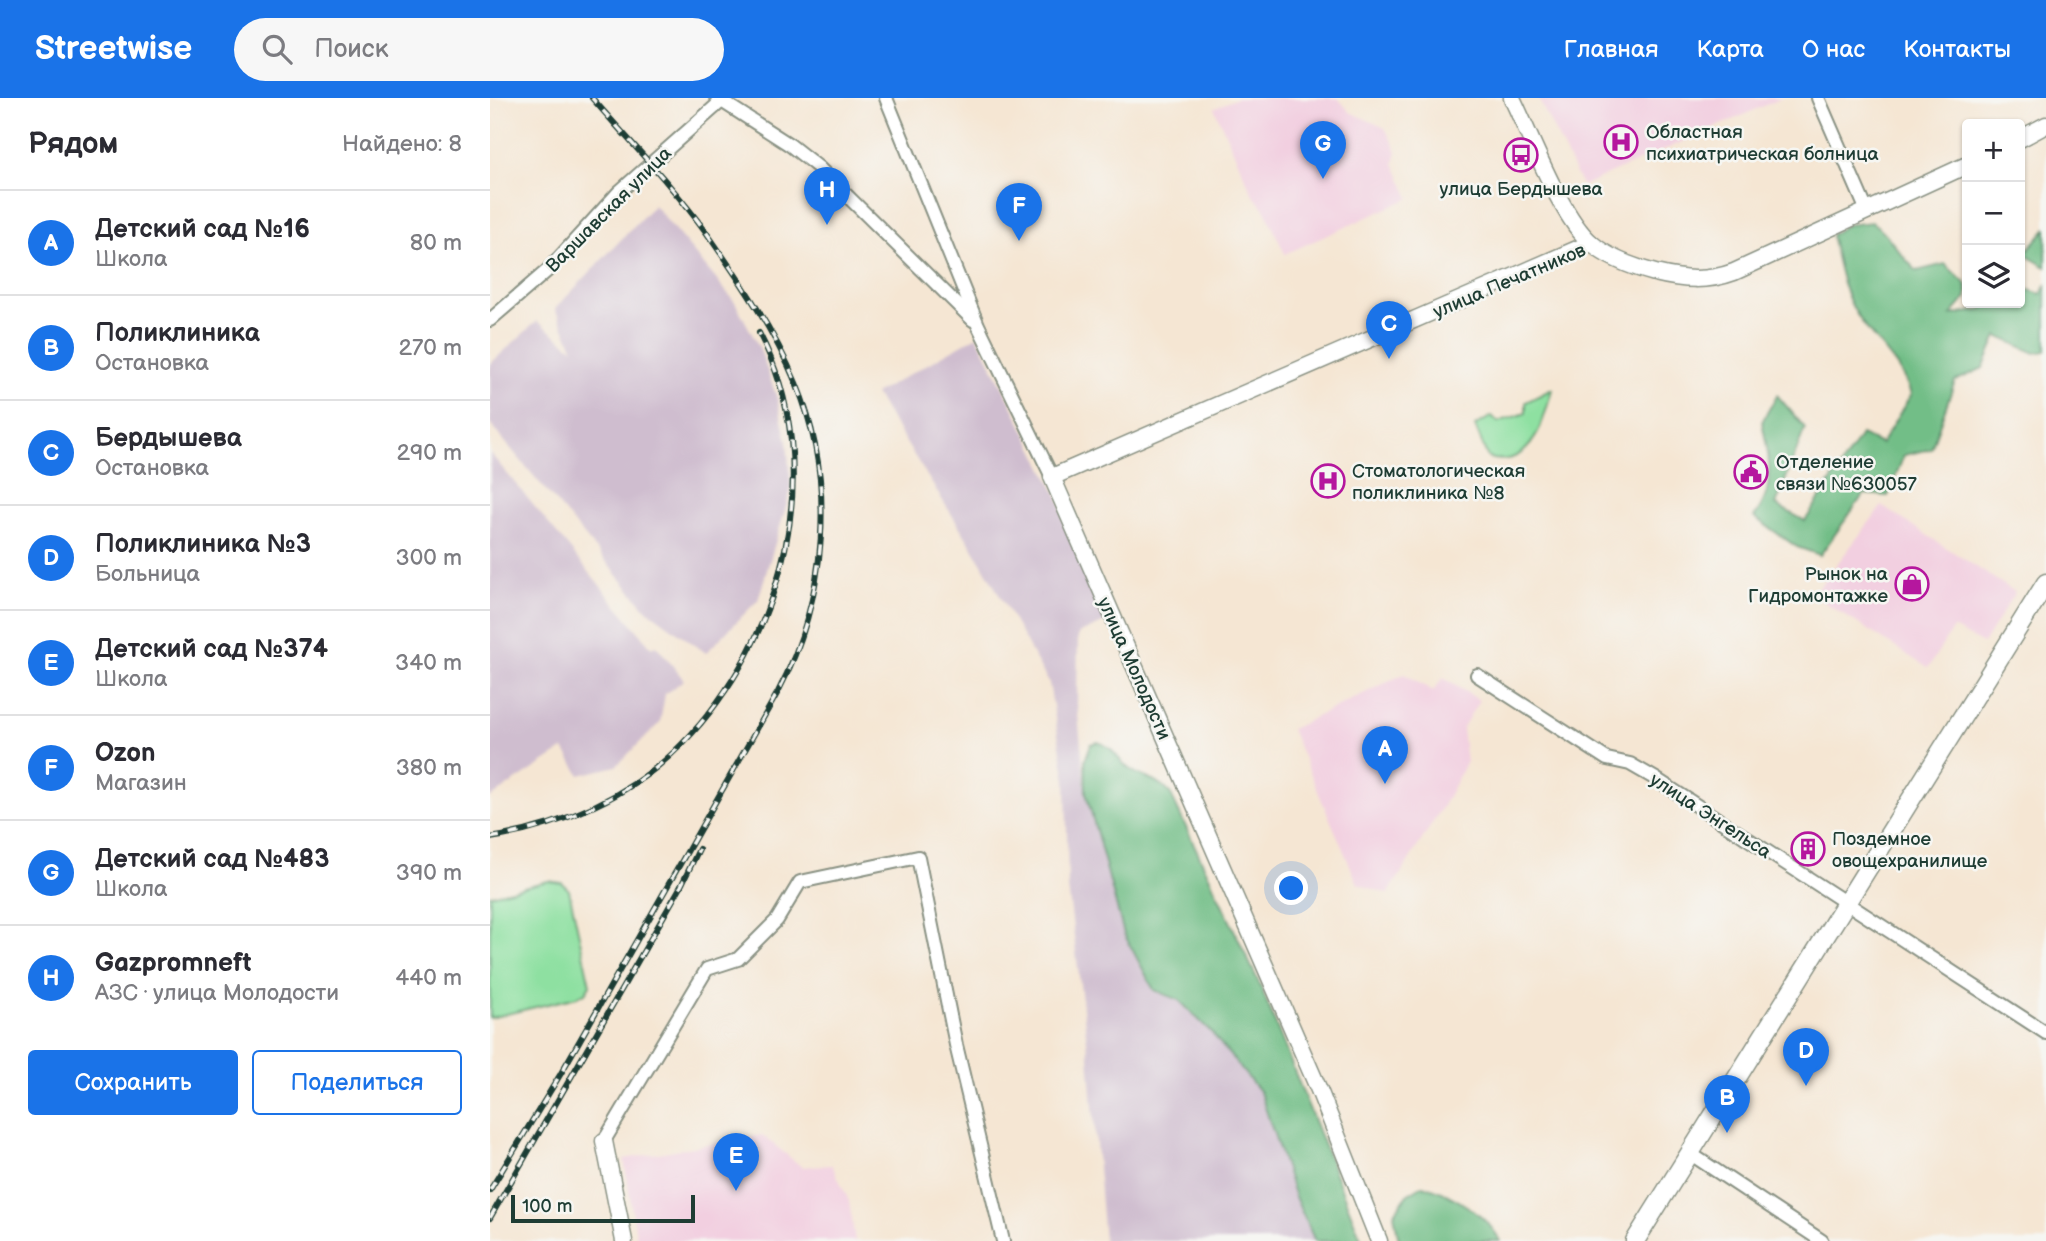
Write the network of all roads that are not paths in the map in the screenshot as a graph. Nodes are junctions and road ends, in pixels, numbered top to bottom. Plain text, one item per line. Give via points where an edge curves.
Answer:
1 (886, 98) edge
2 (1512, 98) edge
3 (1818, 98) edge
4 (721, 99) edge
5 (2046, 125) edge
6 (2025, 136) edge
7 (1962, 167) edge
8 (1867, 211) junction
9 (1591, 243) junction
10 (490, 320) edge
11 (978, 325) junction
12 (1052, 477) junction
13 (2045, 588) edge
14 (1477, 675) dead end
15 (1845, 902) junction
16 (2046, 1033) edge
17 (604, 1141) joint
18 (1691, 1154) junction
19 (624, 1241) edge
20 (1003, 1241) edge
21 (1379, 1241) edge
22 (1635, 1241) edge
23 (1822, 1241) edge

1 - 11 street, улица Молодости
2 - 9 street via 1569,216
3 - 8 street
4 - 10 street, Варшавская улица via 619,192 548,270
4 - 11 street via 820,168
5 - 6 street
7 - 8 street, улица Печатников
8 - 9 street, улица Печатников via 1712,280 1677,279 1651,272 1620,261
9 - 12 street, улица Печатников
11 - 12 street, улица Молодости
12 - 21 street, улица Молодости via 1319,1090
13 - 15 main road
14 - 15 street, улица Энгельса via 1607,759 1629,764 1656,779
15 - 16 street, улица Энгельса
15 - 18 main road
17 - 19 street
17 - 20 street via 707,969 738,959 777,920 800,882 918,857 956,1045
18 - 22 main road
18 - 23 street

